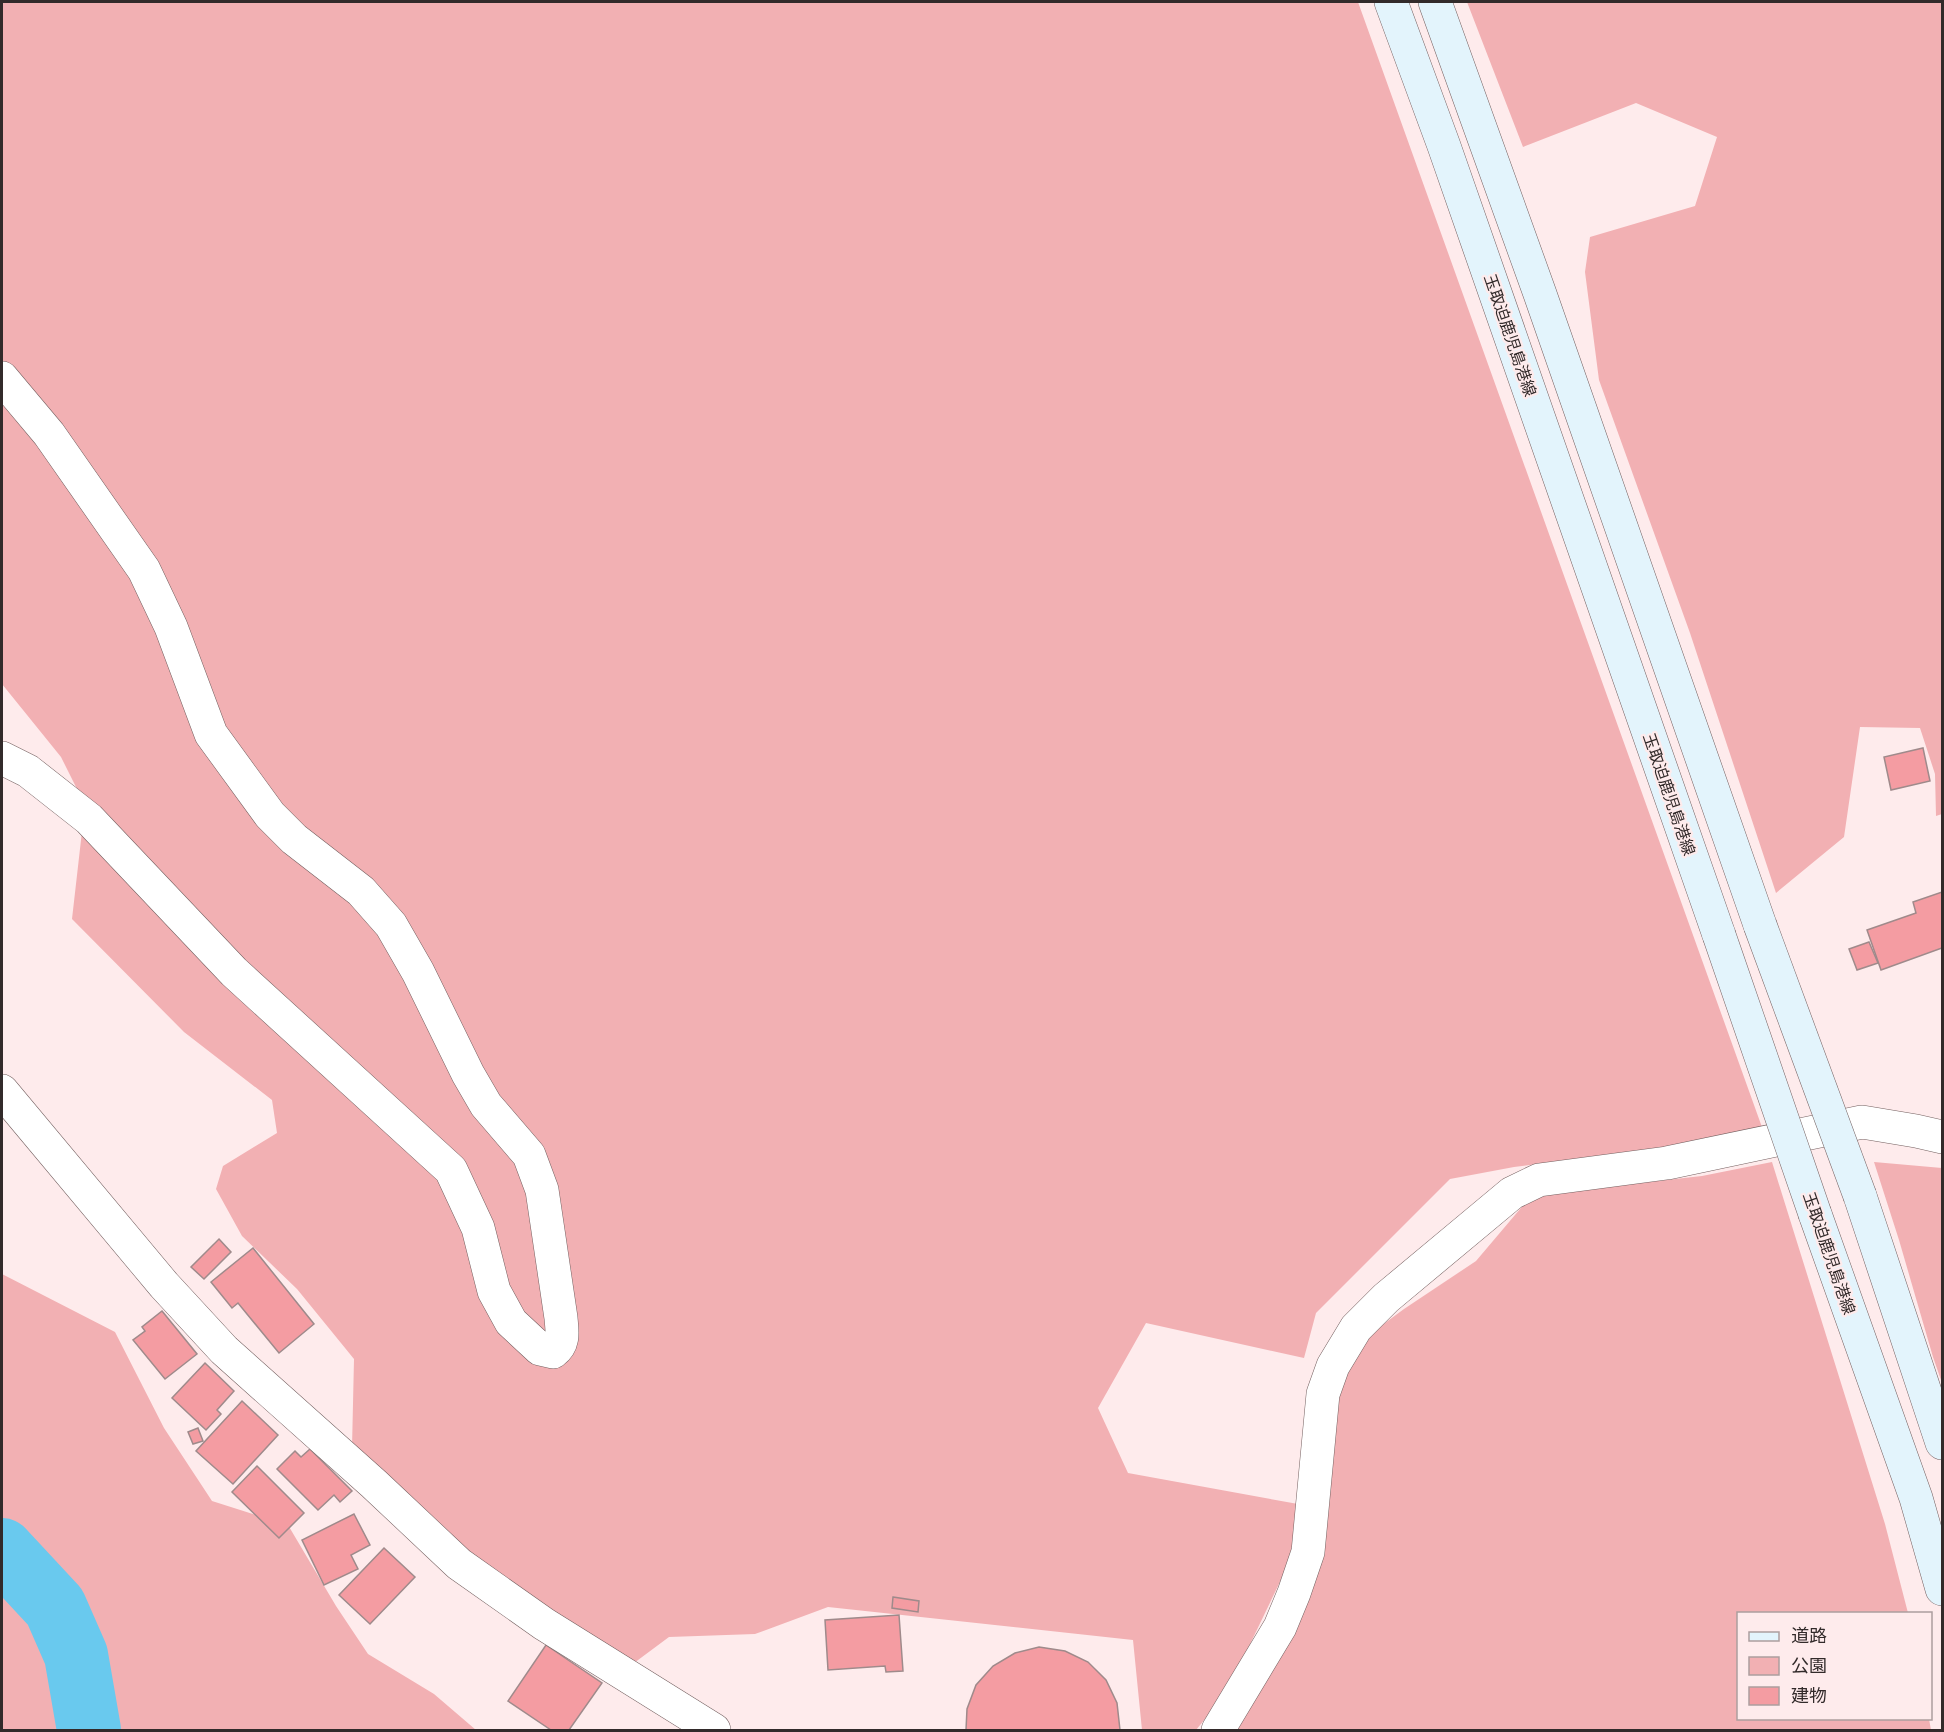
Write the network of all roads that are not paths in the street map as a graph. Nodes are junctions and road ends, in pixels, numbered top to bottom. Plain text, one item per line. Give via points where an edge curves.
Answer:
1 (1391, 2) edge
2 (1435, 2) edge
3 (2, 378) edge
4 (2, 758) edge
5 (2, 1091) edge
6 (1942, 1137) edge
7 (1942, 1443) edge
8 (1942, 1589) edge
9 (714, 1731) edge
10 (1218, 1731) edge

1 - 8 main road, 玉取迫鹿児島港線, bridge via 1916,1498
2 - 7 main road, bridge via 1760,925 1860,1196
3 - 4 street via 49,434 144,570 171,627 211,734 270,815 294,839 361,891 391,926 486,1105 529,1155 542,1190 561,1318 559,1347 553,1352 540,1349 512,1322 494,1291 478,1228 451,1170 234,972 89,819 28,771
5 - 9 street via 164,1285 224,1350 459,1563 544,1624
6 - 10 street via 1862,1122 1667,1163 1539,1180 1512,1193 1386,1298 1356,1328 1333,1366 1323,1394 1308,1552 1280,1627

